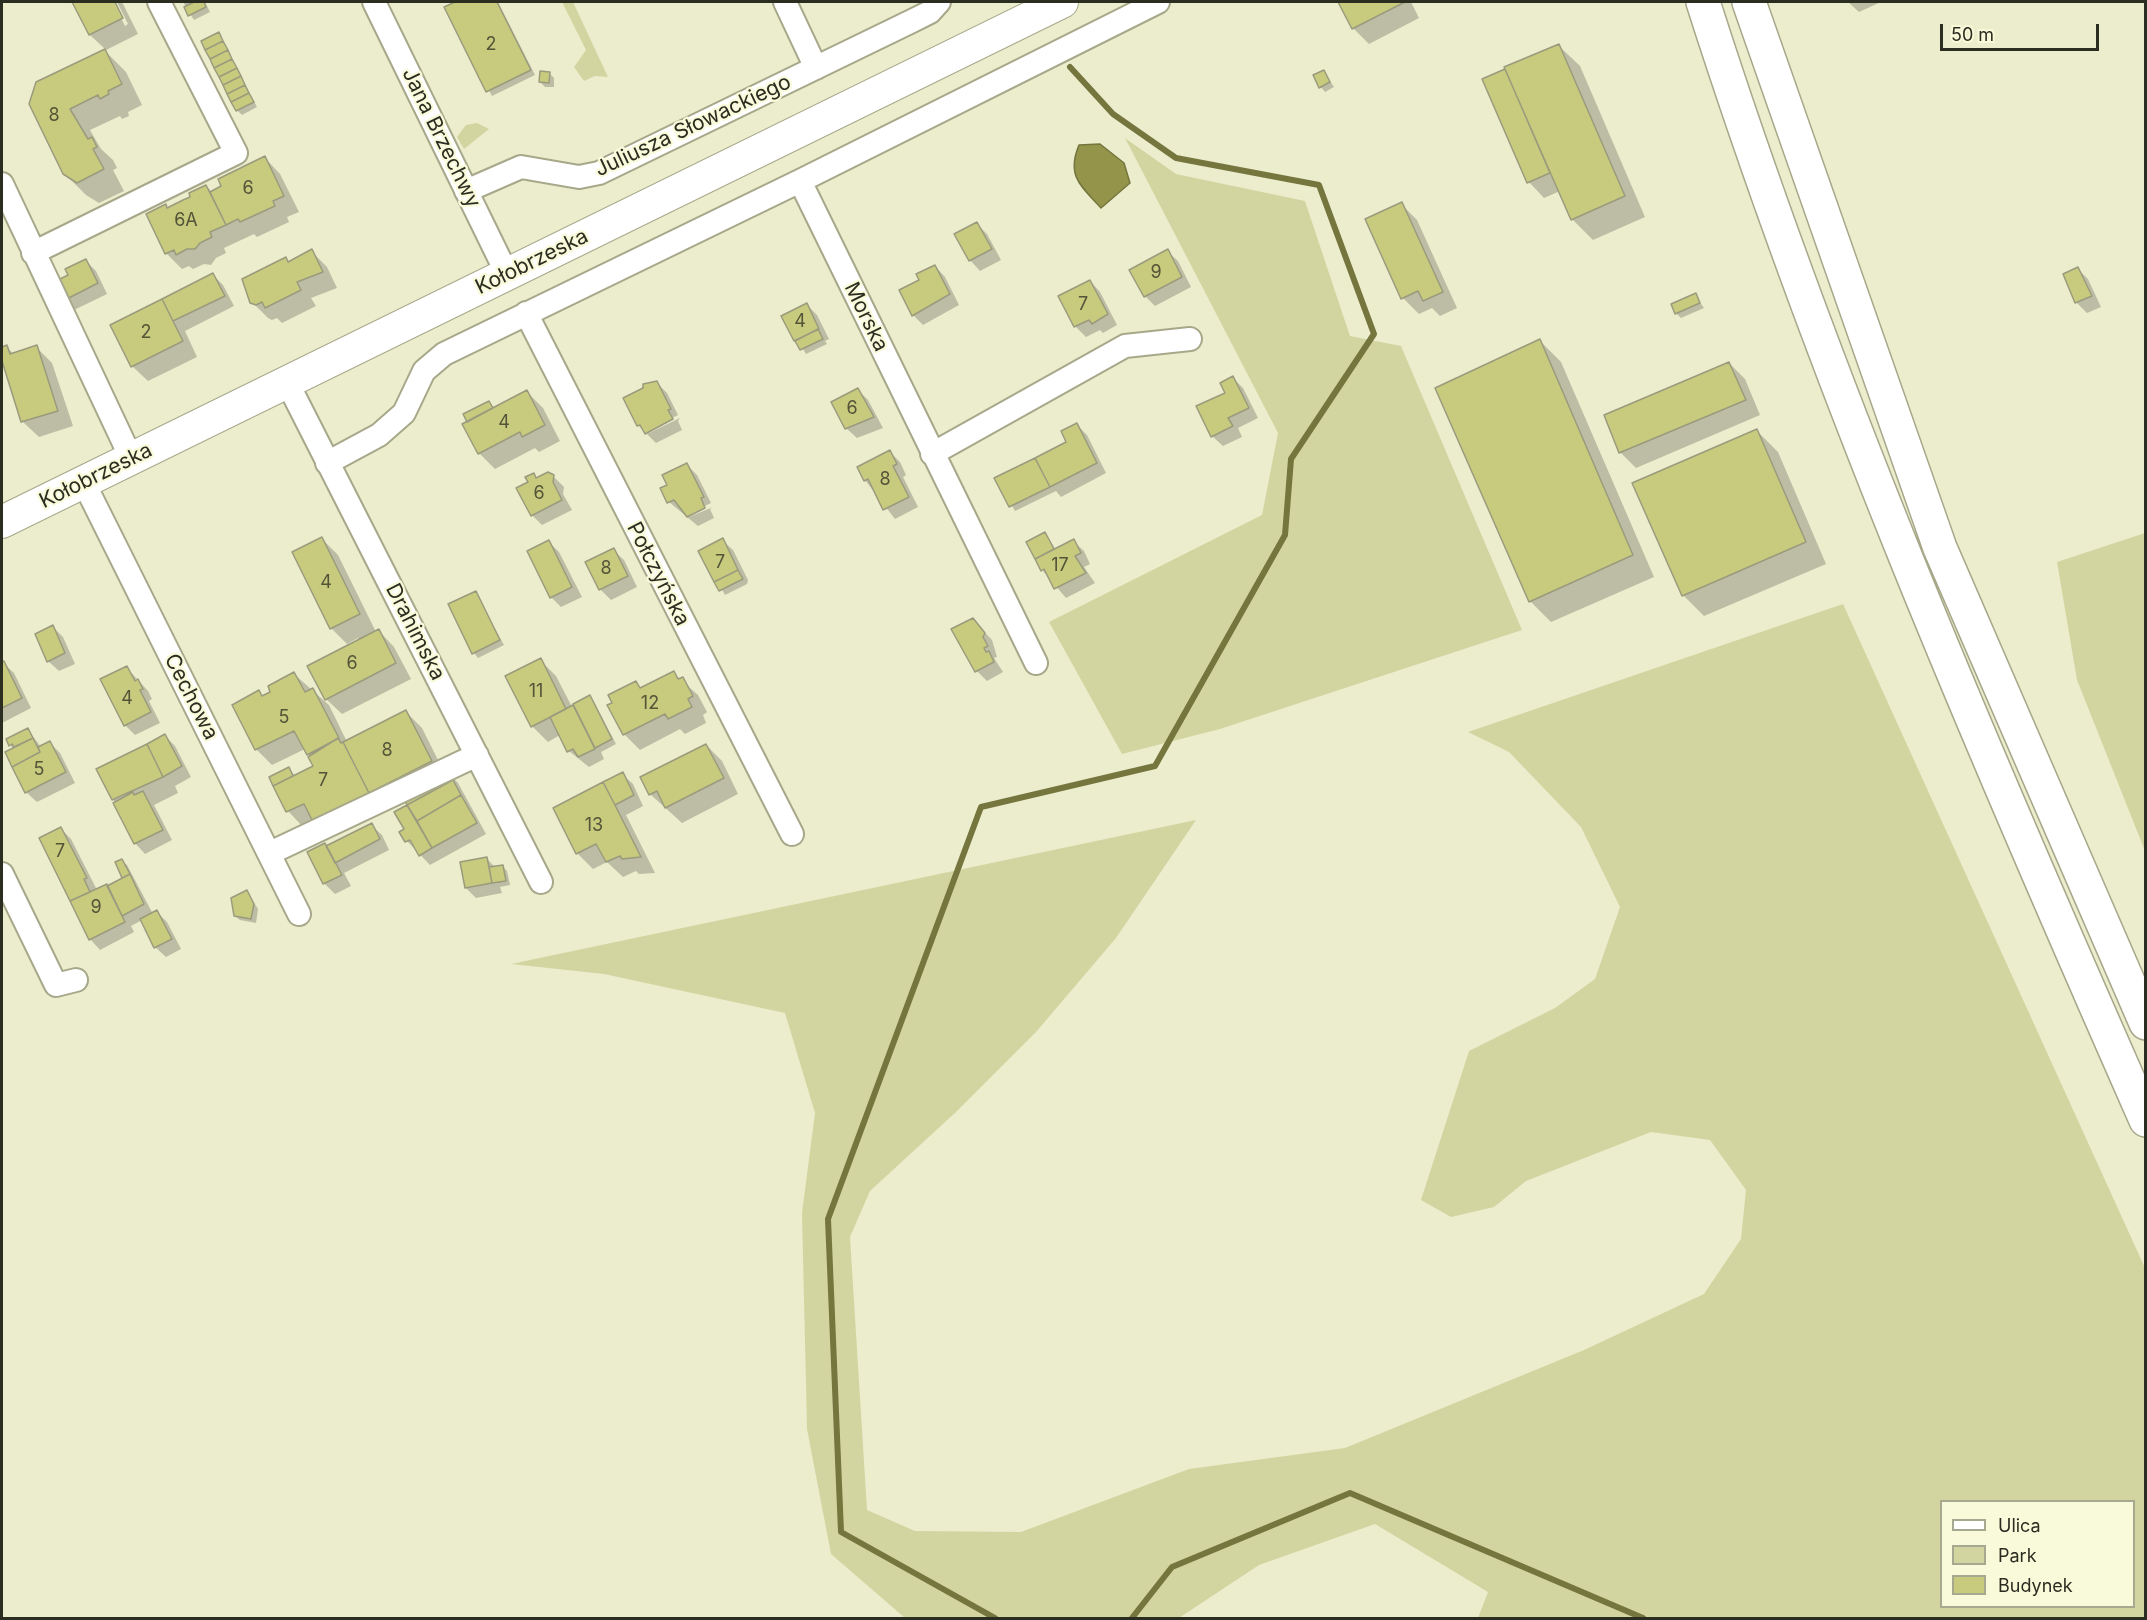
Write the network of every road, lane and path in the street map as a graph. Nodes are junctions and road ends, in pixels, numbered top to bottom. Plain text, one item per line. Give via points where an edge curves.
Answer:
1 (159, 2) edge
2 (374, 2) edge
3 (785, 2) edge
4 (939, 2) edge
5 (1062, 2) edge
6 (1158, 2) edge
7 (1703, 2) edge
8 (1749, 2) edge
9 (816, 68) junction
10 (800, 181) junction
11 (2, 184) edge
12 (466, 191) junction
13 (33, 253) junction
14 (507, 273) junction
15 (526, 313) junction
16 (1190, 339) dead end
17 (287, 382) junction
18 (932, 454) junction
19 (131, 458) junction
20 (327, 463) junction
21 (83, 481) junction
22 (2, 522) edge
23 (1036, 663) dead end
24 (477, 755) junction
25 (792, 834) dead end
26 (270, 853) junction
27 (2, 874) edge
28 (541, 882) dead end
29 (299, 914) dead end
30 (76, 980) dead end
31 (2145, 1023) edge
32 (2145, 1120) edge

1 - 13 street via 236,153
2 - 12 street, Jana Brzechwy
3 - 9 street, Juliusza Słowackiego
4 - 9 street, Juliusza Słowackiego via 930,12
5 - 14 main road, Kołobrzeska
6 - 10 street
7 - 32 highway via 1833,371 1908,564
8 - 31 highway via 1940,548
9 - 12 street, Juliusza Słowackiego via 599,173 579,177 521,167
10 - 15 street
10 - 18 street, Morska
11 - 13 street
12 - 14 street, Jana Brzechwy
13 - 19 street
14 - 17 main road, Kołobrzeska
15 - 20 street via 444,354 424,371 404,413 379,435
15 - 25 street, Połczyńska
16 - 18 street via 1125,346
17 - 19 main road, Kołobrzeska
17 - 20 street, Drahimska
18 - 23 street, Morska
19 - 21 main road, Kołobrzeska
20 - 24 street, Drahimska
21 - 22 main road, Kołobrzeska
21 - 26 street, Cechowa
24 - 26 street
24 - 28 street, Drahimska
26 - 29 street, Cechowa
27 - 30 street via 56,985

